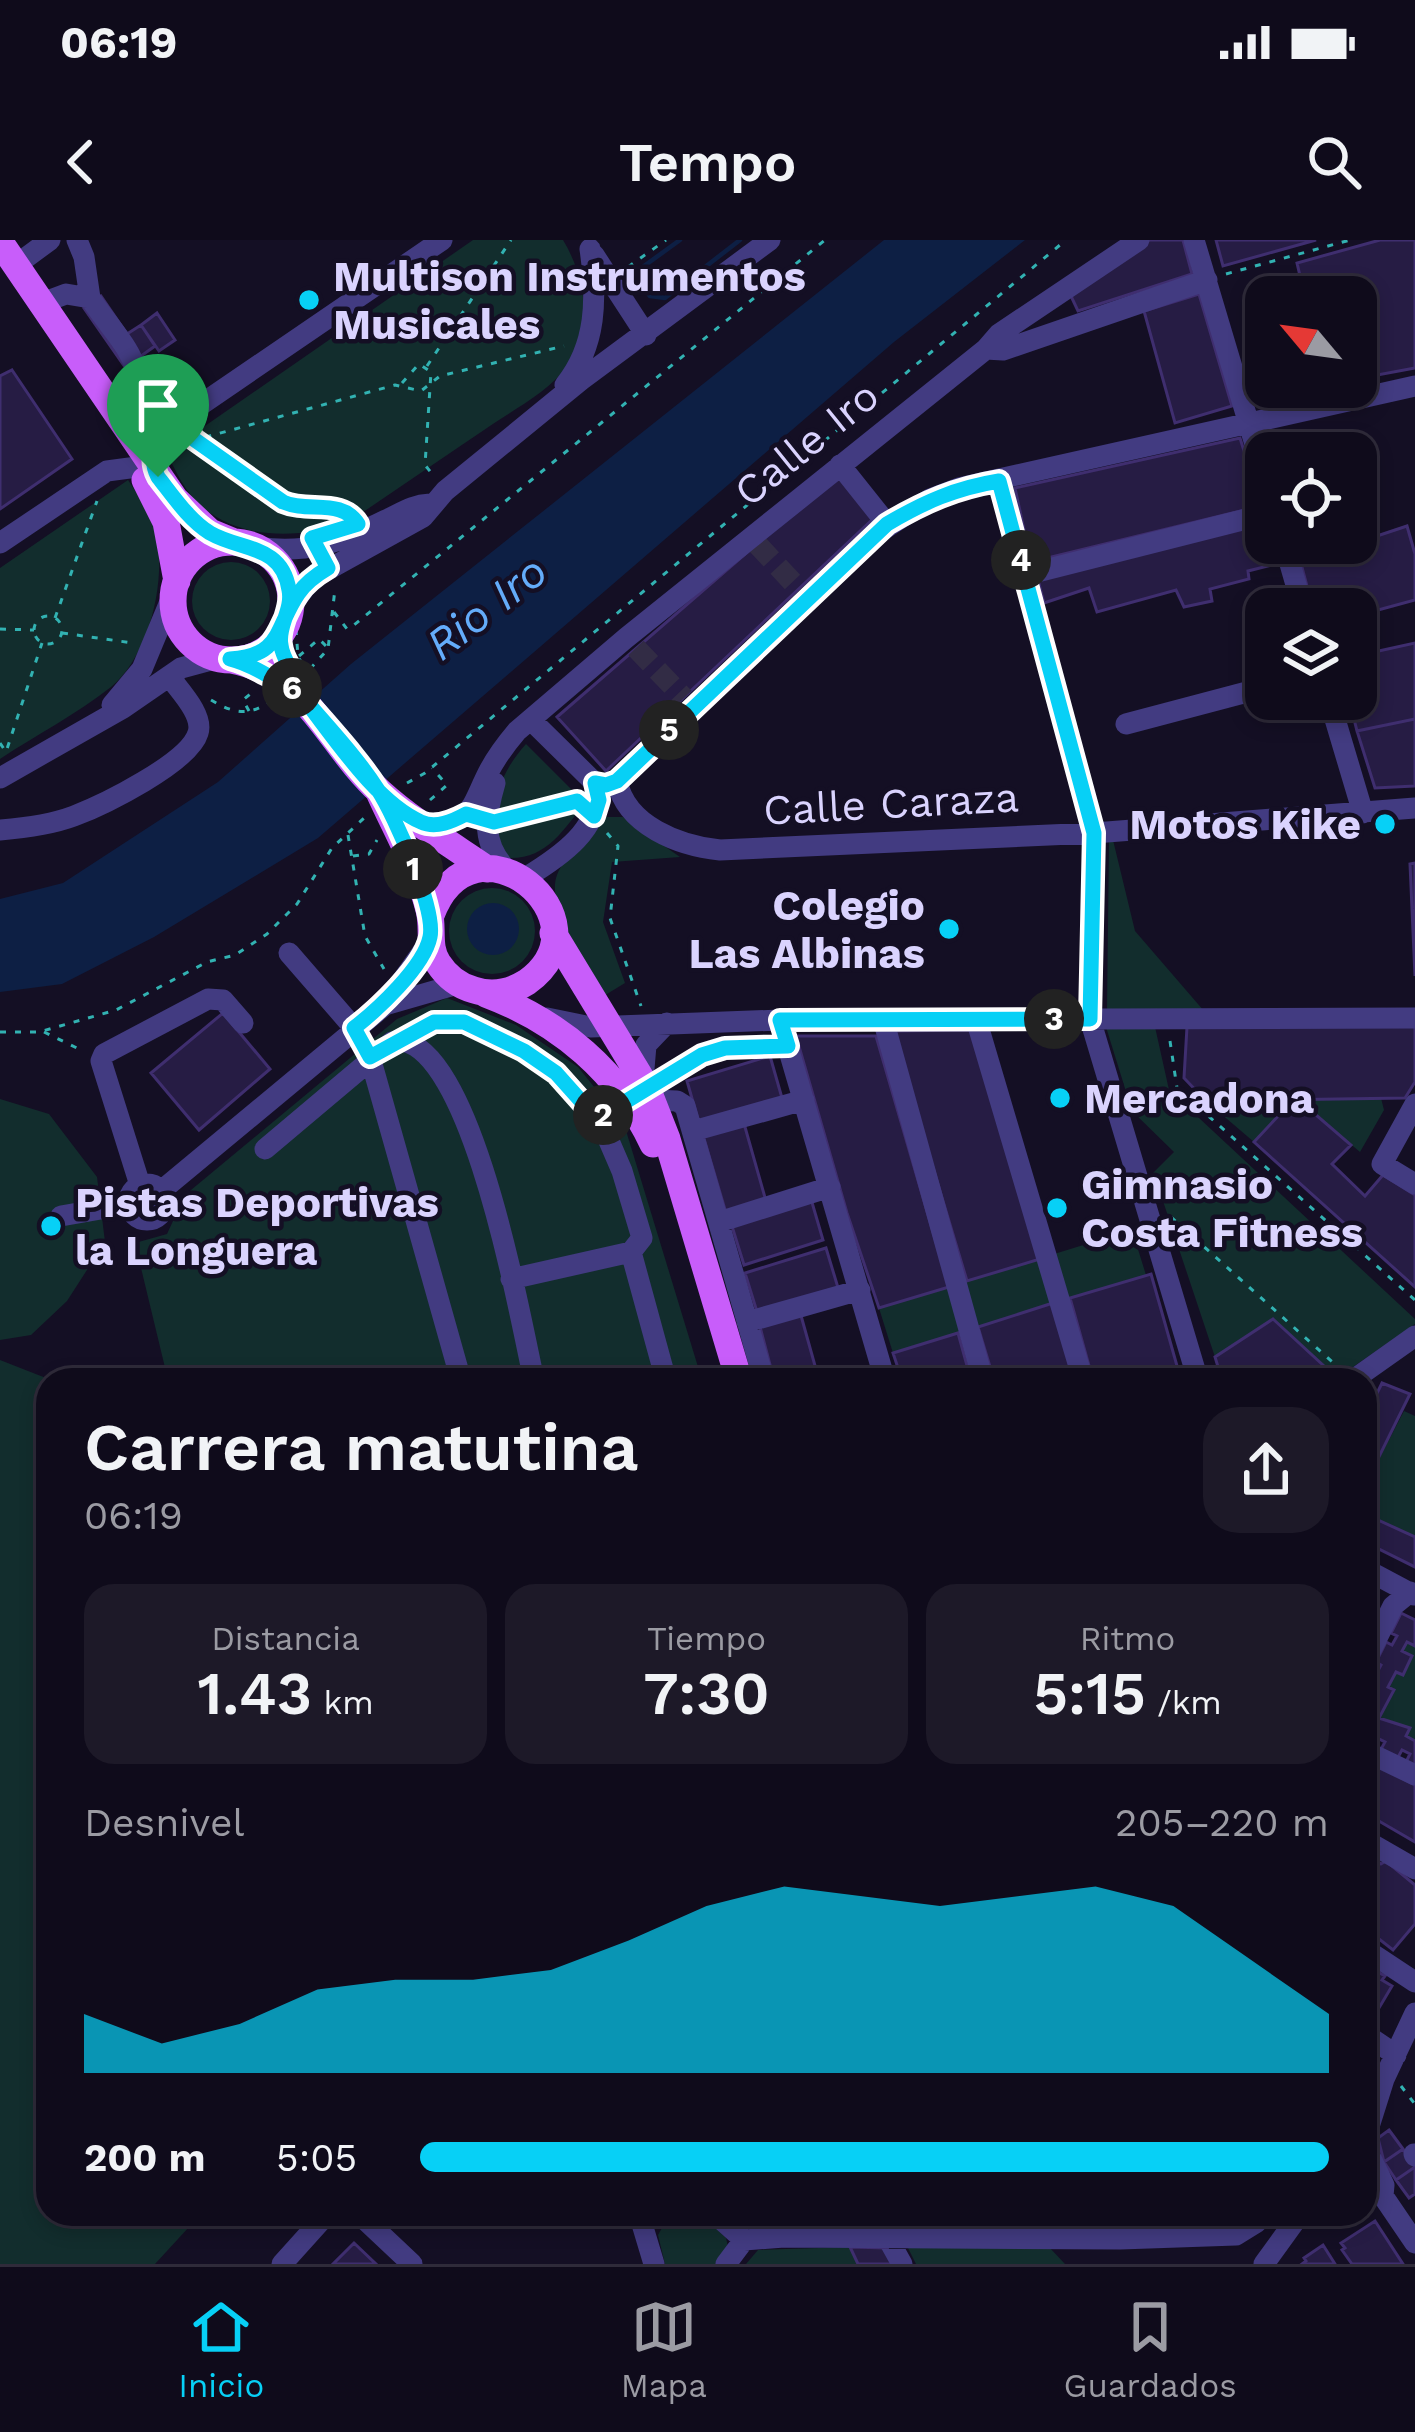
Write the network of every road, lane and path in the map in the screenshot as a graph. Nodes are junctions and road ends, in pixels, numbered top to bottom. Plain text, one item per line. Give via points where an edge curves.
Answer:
1 (50, 240) edge
2 (77, 240) edge
3 (442, 240) edge
4 (511, 240) edge
5 (666, 240) edge
6 (770, 240) edge
7 (825, 240) edge
8 (1066, 240) edge
9 (1138, 240) edge
10 (1194, 240) edge
11 (1350, 240) edge
12 (587, 244) edge
13 (5, 258) edge
14 (610, 280) junction
15 (1207, 280) junction
16 (90, 298) junction
17 (42, 303) junction
18 (1035, 310) junction
19 (646, 334) junction
20 (1047, 335) junction
21 (589, 340) junction
22 (986, 349) junction
23 (425, 367) junction
24 (433, 378) junction
25 (401, 386) junction
26 (1415, 386) edge
27 (547, 408) junction
28 (177, 421) junction
29 (1247, 423) junction
30 (1250, 432) edge
31 (131, 434) junction
32 (195, 440) junction
33 (840, 465) junction
34 (144, 466) junction
35 (999, 481) junction
36 (87, 483) junction
37 (438, 498) junction
38 (1245, 519) edge
39 (358, 524) dead end
40 (887, 524) junction
41 (0, 544) edge
42 (246, 544) junction
43 (328, 568) junction
44 (1025, 575) junction
45 (175, 586) junction
46 (334, 612) junction
47 (55, 618) junction
48 (290, 619) junction
49 (0, 629) edge
50 (34, 630) junction
51 (62, 633) junction
52 (41, 643) junction
53 (328, 649) junction
54 (150, 653) junction
55 (298, 657) junction
56 (224, 659) junction
57 (169, 676) junction
58 (297, 683) junction
59 (260, 686) dead end
60 (1245, 693) edge
61 (207, 697) dead end
62 (250, 712) junction
63 (106, 716) junction
64 (1335, 720) edge
65 (532, 721) junction
66 (1126, 724) dead end
67 (0, 743) edge
68 (431, 767) junction
69 (0, 778) edge
70 (606, 782) junction
71 (397, 788) junction
72 (1415, 808) edge
73 (635, 813) junction
74 (1364, 813) junction
75 (422, 816) junction
76 (594, 816) junction
77 (364, 818) dead end
78 (486, 820) junction
79 (0, 830) edge
80 (380, 830) dead end
81 (347, 833) junction
82 (1094, 833) junction
83 (351, 856) junction
84 (506, 872) junction
85 (430, 928) junction
86 (553, 933) junction
87 (289, 953) dead end
88 (400, 985) junction
89 (470, 988) junction
90 (385, 1005) junction
91 (523, 1011) junction
92 (1415, 1018) edge
93 (883, 1019) junction
94 (976, 1019) junction
95 (1090, 1019) junction
96 (780, 1020) junction
97 (1168, 1021) junction
98 (243, 1023) dead end
99 (658, 1024) junction
100 (609, 1026) junction
101 (354, 1028) junction
102 (42, 1031) junction
103 (0, 1032) edge
104 (403, 1041) junction
105 (788, 1046) junction
106 (370, 1057) junction
107 (100, 1061) junction
108 (648, 1089) junction
109 (804, 1100) junction
110 (1415, 1104) edge
111 (693, 1131) junction
112 (266, 1149) dead end
113 (1415, 1184) edge
114 (830, 1187) junction
115 (1140, 1189) junction
116 (144, 1194) junction
117 (61, 1216) dead end
118 (719, 1222) junction
119 (631, 1252) junction
120 (511, 1279) junction
121 (860, 1290) junction
122 (1415, 1300) edge
123 (747, 1322) junction
124 (1415, 1336) edge
125 (457, 1368) edge
126 (531, 1368) edge
127 (664, 1368) edge
128 (718, 1368) edge
129 (735, 1368) edge
130 (760, 1368) edge
131 (882, 1368) edge
132 (980, 1368) edge
133 (1079, 1368) edge
134 (1194, 1368) edge
135 (1340, 1368) edge
136 (1370, 1368) edge
137 (1377, 1575) edge
138 (1412, 1594) edge
139 (1377, 1638) edge
140 (1377, 1757) edge
141 (1415, 1775) edge
142 (1377, 1847) edge
143 (1415, 1869) edge
144 (1377, 1957) edge
145 (1415, 1982) edge
146 (1415, 2013) edge
147 (1377, 2042) edge
148 (1396, 2055) junction
149 (1384, 2079) junction
150 (1377, 2089) edge
151 (1377, 2100) edge
152 (1377, 2194) edge
153 (316, 2226) edge
154 (372, 2226) edge
155 (648, 2226) edge
156 (728, 2226) edge
157 (793, 2226) edge
158 (889, 2226) edge
159 (968, 2226) edge
160 (1047, 2226) edge
161 (1131, 2226) edge
162 (1244, 2226) edge
163 (1265, 2226) edge
164 (1291, 2226) edge
165 (784, 2237) junction
166 (882, 2237) junction
167 (959, 2237) junction
168 (1038, 2237) junction
169 (1283, 2237) junction
170 (1120, 2239) junction
171 (744, 2240) junction
172 (1415, 2242) edge
173 (282, 2264) edge
174 (412, 2264) edge
175 (654, 2264) edge
176 (726, 2264) edge
177 (902, 2264) edge
178 (1264, 2264) edge

1 - 13 street
2 - 16 street
3 - 28 street
4 - 23 path
5 - 14 path
6 - 19 street
7 - 46 path via 354,625 347,629
8 - 68 path
9 - 18 street, Calle Iro
10 - 15 street
11 - 15 path
12 - 14 street
12 - 21 street
13 - 17 main road
13 - 34 main road
14 - 19 street
15 - 20 street
15 - 29 street
16 - 17 street via 66,294
16 - 31 street via 140,378
17 - 31 main road
18 - 20 street via 1032,327
18 - 22 street, Calle Iro
19 - 27 street
20 - 22 street
21 - 24 path
21 - 27 street
22 - 33 street, Calle Iro
23 - 24 path
23 - 25 path via 411,370
24 - 25 path via 415,392
24 - 37 path via 425,466
25 - 32 path
26 - 29 street
27 - 37 street
28 - 32 path
28 - 34 street
29 - 30 street
29 - 35 street
31 - 34 main road
32 - 39 path via 283,502 340,509
33 - 40 street
33 - 65 street, Calle Iro
34 - 36 street
34 - 42 main road via 210,532
34 - 45 main road via 166,523
35 - 40 street via 958,488
35 - 44 street
36 - 41 street
36 - 47 path via 97,501
37 - 42 street via 336,544 279,551
37 - 43 street via 401,533
38 - 44 street
40 - 70 street
42 - 45 main road via 199,552
42 - 48 main road via 284,573
43 - 46 path
43 - 48 street via 310,579
44 - 82 street
45 - 54 street
45 - 56 main road via 187,639
46 - 53 path
47 - 50 path
47 - 51 path
48 - 55 path
48 - 56 main road via 265,650
48 - 58 main road via 280,645
49 - 50 path
50 - 52 path
51 - 52 path
51 - 54 path via 139,644
52 - 67 path via 6,752
53 - 55 path via 320,639
53 - 58 path
54 - 63 street
55 - 58 path
56 - 57 street
56 - 58 main road via 251,664 282,685
57 - 63 street
57 - 79 street via 199,718 189,747 87,810
58 - 62 path
58 - 71 main road
59 - 62 path via 243,700
60 - 66 street
61 - 62 path
63 - 69 street
64 - 74 street
65 - 70 street
65 - 75 street, Calle Iro via 504,747 466,814 448,823
65 - 78 street, Calle Iro via 495,782
68 - 71 path
68 - 75 path via 447,785
70 - 73 street, Calle Caraza
70 - 76 street
71 - 75 main road
71 - 85 main road
72 - 74 street, Calle Caraza
73 - 76 street via 614,807
73 - 82 street, Calle Caraza via 667,838 720,850
74 - 82 street, Calle Caraza
75 - 84 main road
76 - 78 path via 577,801
76 - 84 street via 575,841
76 - 99 path via 618,846 610,919
77 - 81 path
78 - 84 street via 488,842
80 - 83 path via 369,854
81 - 83 path
81 - 102 path via 268,934 116,1010
82 - 95 street
83 - 88 path via 365,936
84 - 85 main road via 452,883
84 - 86 main road via 549,908
85 - 88 street
85 - 89 main road via 440,965
86 - 89 main road via 531,979 508,991
86 - 100 main road
87 - 101 street
88 - 90 street
89 - 90 street
89 - 91 main road
90 - 101 street
91 - 100 street
91 - 128 main road via 590,1056 644,1124
92 - 97 street
93 - 94 street
93 - 96 street
93 - 132 street
94 - 95 street
94 - 133 street
95 - 97 street
95 - 115 street
96 - 99 street
96 - 105 street
97 - 122 path via 1178,1088
98 - 107 street via 223,1000 208,999
99 - 100 street
99 - 108 street via 646,1045
100 - 108 main road
101 - 106 street
101 - 116 street
102 - 103 path
102 - 107 path
104 - 106 street
104 - 119 street via 434,1022 464,1022 556,1073 597,1119 622,1171 642,1232
104 - 120 street via 423,1048 458,1097
105 - 108 path via 702,1055
105 - 109 street
106 - 112 street
106 - 125 street
107 - 116 street
108 - 111 street via 682,1103
108 - 129 main road
109 - 111 street
109 - 114 street
110 - 113 street via 1382,1164
111 - 118 street
114 - 118 street
114 - 121 street
115 - 134 street
115 - 135 path
116 - 117 street
118 - 123 street
119 - 120 street
119 - 127 street
120 - 126 street
121 - 123 street
121 - 131 street
123 - 130 street
124 - 136 street
137 - 138 street
138 - 139 street via 1393,1606
140 - 141 street
142 - 143 street
144 - 145 street
146 - 148 street
147 - 148 street
148 - 149 street
149 - 150 street
149 - 151 street
152 - 172 street
153 - 173 street
154 - 174 street
155 - 175 street
156 - 171 street
157 - 165 street
158 - 166 street
159 - 167 street
160 - 168 street
161 - 170 street
162 - 170 street via 1236,2235
163 - 169 street
164 - 169 street
165 - 166 street
165 - 171 street
166 - 167 street
166 - 177 street
167 - 168 street
168 - 170 street
169 - 178 street
171 - 176 street

